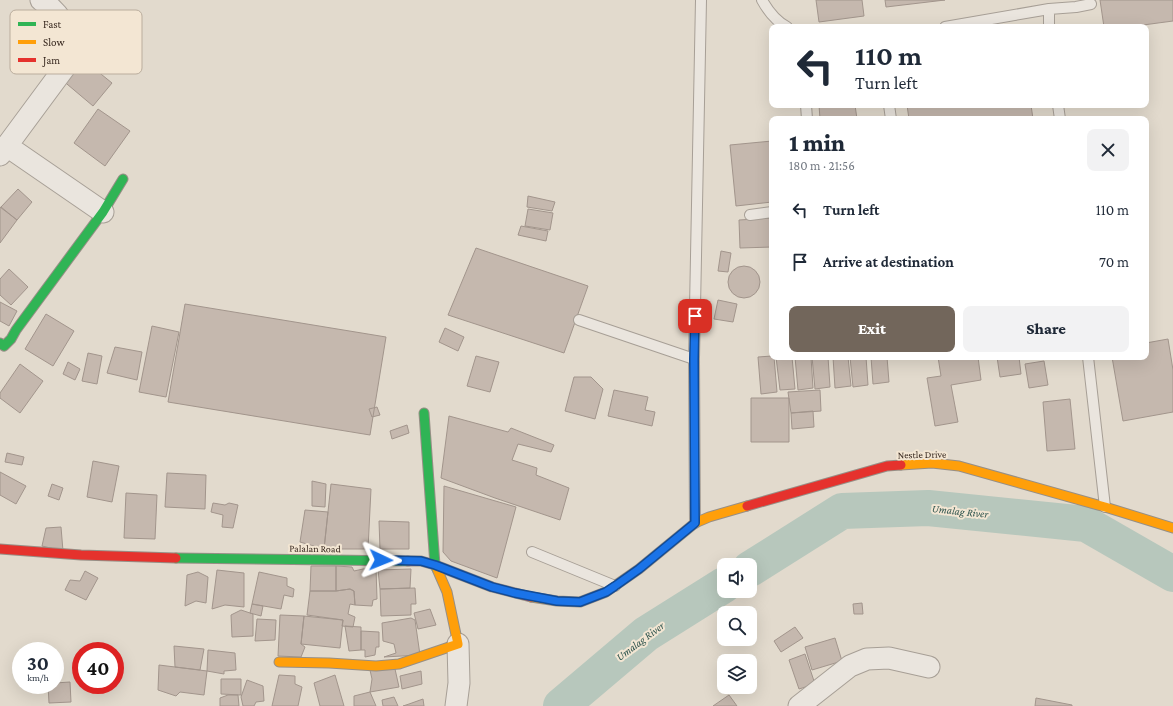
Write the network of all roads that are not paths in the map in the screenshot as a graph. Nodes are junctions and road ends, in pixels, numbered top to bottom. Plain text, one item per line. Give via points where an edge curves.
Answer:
1 (41, 0) edge
2 (701, 0) edge
3 (762, 0) edge
4 (1075, 3) edge
5 (1091, 4) dead end
6 (1048, 9) junction
7 (52, 10) edge
8 (782, 24) edge
9 (963, 24) edge
10 (1049, 24) edge
11 (60, 74) edge
12 (4, 151) edge
13 (123, 179) dead end
14 (103, 212) junction
15 (769, 212) edge
16 (750, 215) dead end
17 (579, 320) dead end
18 (1, 347) edge
19 (694, 359) junction
20 (1088, 360) edge
21 (424, 413) dead end
22 (1105, 507) junction
23 (695, 523) junction
24 (1173, 528) edge
25 (0, 549) edge
26 (532, 552) dead end
27 (435, 565) junction
28 (615, 586) junction
29 (458, 644) junction
30 (280, 662) dead end
31 (929, 666) dead end
32 (456, 706) edge
33 (799, 706) edge

1 - 7 street
2 - 19 lane
3 - 8 lane
4 - 5 lane
4 - 6 lane
6 - 9 lane
6 - 10 lane
11 - 12 street
12 - 14 street
13 - 14 street
14 - 18 street via 11,339
15 - 16 lane
17 - 19 lane
19 - 23 lane
20 - 22 lane
21 - 27 street
22 - 23 street, Nestle Drive via 959,466 912,463 887,466
22 - 24 street, Nestle Drive
23 - 28 street, Palalan Road
25 - 27 street, Palalan Road via 141,557 421,561
26 - 28 lane
27 - 28 street, Palalan Road via 492,587 557,601 580,602
27 - 29 street via 447,592
29 - 30 street via 399,664 376,666
29 - 32 street via 459,683
31 - 33 street via 889,658 867,659 850,666

